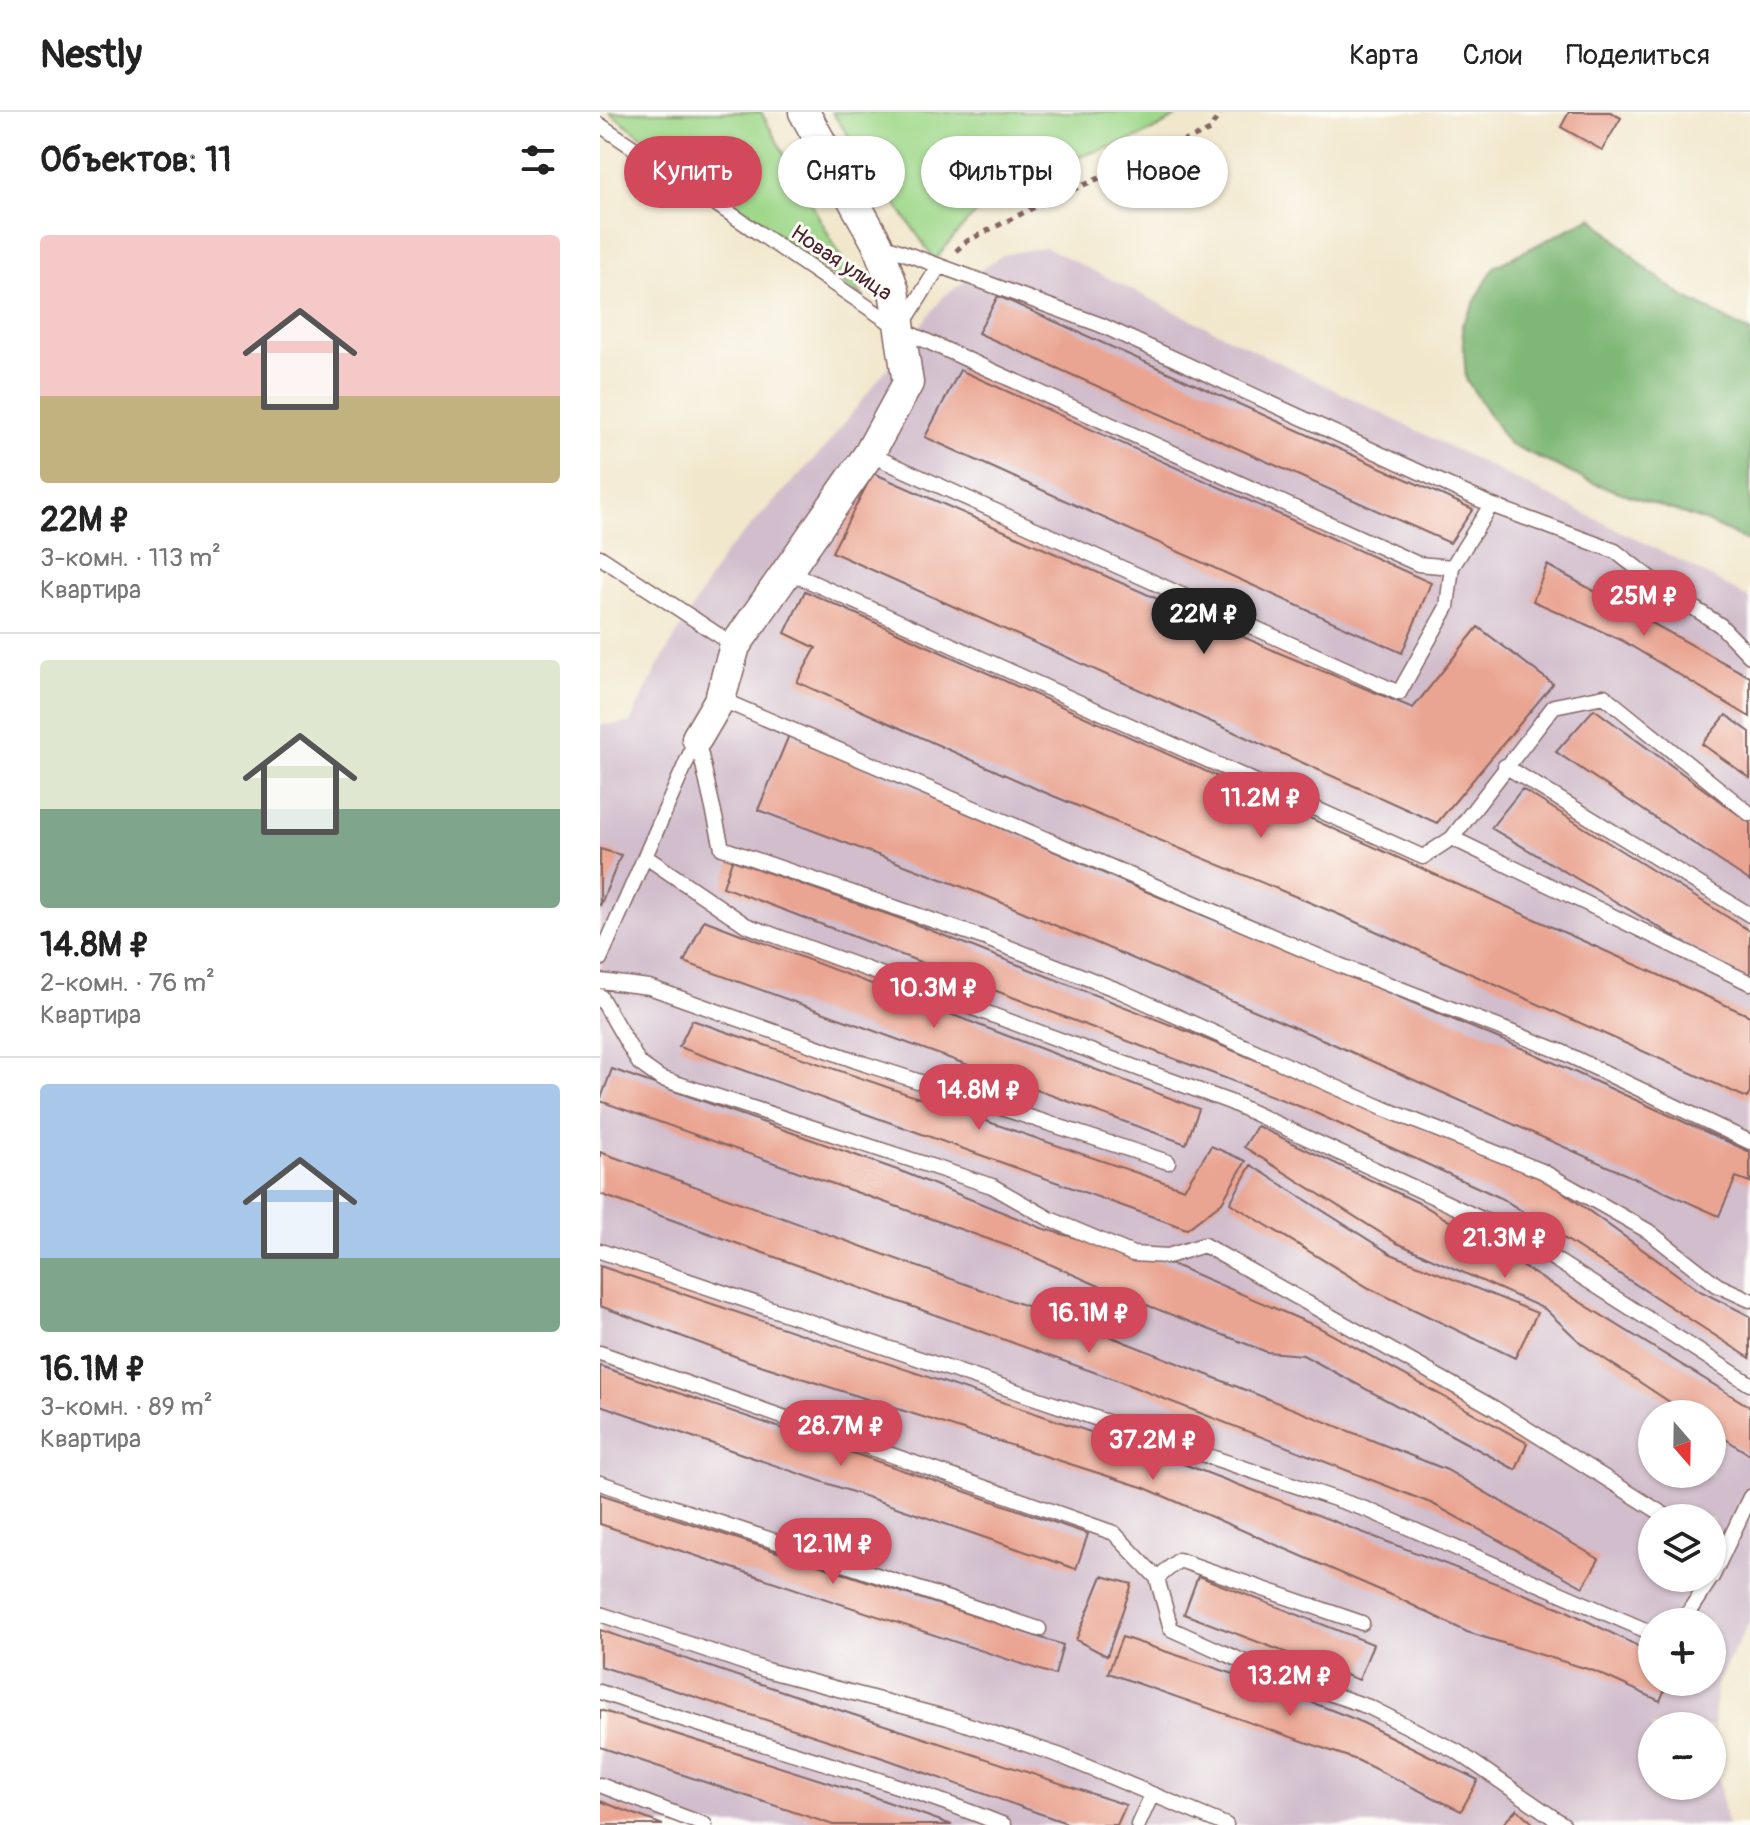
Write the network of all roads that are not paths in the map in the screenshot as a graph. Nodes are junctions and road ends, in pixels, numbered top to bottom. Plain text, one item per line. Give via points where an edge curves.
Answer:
1 (804, 112) edge
2 (600, 125) edge
3 (877, 243) junction
4 (939, 266) junction
5 (900, 329) junction
6 (869, 454) junction
7 (1491, 505) junction
8 (600, 557) edge
9 (1452, 567) junction
10 (789, 572) junction
11 (735, 646) junction
12 (1750, 656) edge
13 (720, 699) junction
14 (697, 738) junction
15 (1505, 766) junction
16 (1750, 814) edge
17 (1452, 838) junction
18 (646, 857) junction
19 (1750, 915) edge
20 (600, 959) edge
21 (600, 981) edge
22 (1750, 983) edge
23 (600, 996) edge
24 (1750, 1142) edge
25 (1168, 1162) dead end
26 (600, 1251) edge
27 (1750, 1300) edge
28 (600, 1353) edge
29 (1750, 1384) edge
30 (600, 1483) edge
31 (1750, 1497) edge
32 (1647, 1504) edge
33 (1726, 1541) edge
34 (1157, 1578) junction
35 (600, 1614) edge
36 (1362, 1623) dead end
37 (1638, 1627) edge
38 (1039, 1629) dead end
39 (600, 1692) edge
40 (600, 1785) edge
41 (1152, 1794) junction
42 (705, 1825) edge
43 (1004, 1825) edge
44 (1138, 1825) edge
45 (1226, 1825) edge
46 (1564, 1825) edge

1 - 3 street
2 - 5 lane, Новая улица
3 - 4 lane
3 - 5 street via 894,290
4 - 5 lane
4 - 7 lane via 1101,325
5 - 6 street via 908,383
5 - 9 lane, Новая улица via 1418,564
6 - 9 lane via 1399,693 1447,607
6 - 10 street
7 - 9 lane
7 - 12 lane via 1615,551 1720,625
8 - 11 lane
10 - 11 street
10 - 17 lane via 1423,857
11 - 13 street
13 - 14 street
13 - 24 lane via 1339,965 1562,1052
14 - 18 lane
14 - 27 lane via 722,848 987,939 1542,1171 1648,1231 1717,1285
15 - 16 lane via 1554,706 1604,696
15 - 17 lane
15 - 19 lane
17 - 22 lane
18 - 20 lane
18 - 29 lane via 746,925 1230,1102 1518,1236
21 - 25 lane via 649,987
23 - 32 lane via 639,1063 660,1078 992,1186 1050,1219 1133,1254 1168,1256 1204,1245 1494,1408
26 - 37 lane via 1368,1510
28 - 34 lane via 1114,1533
30 - 38 lane
31 - 33 lane
34 - 36 lane via 1179,1560
34 - 46 lane via 1171,1629 1262,1670 1369,1707 1458,1752
35 - 41 lane via 766,1670 948,1718
39 - 43 lane via 924,1792
40 - 42 lane
41 - 44 lane
41 - 45 lane

